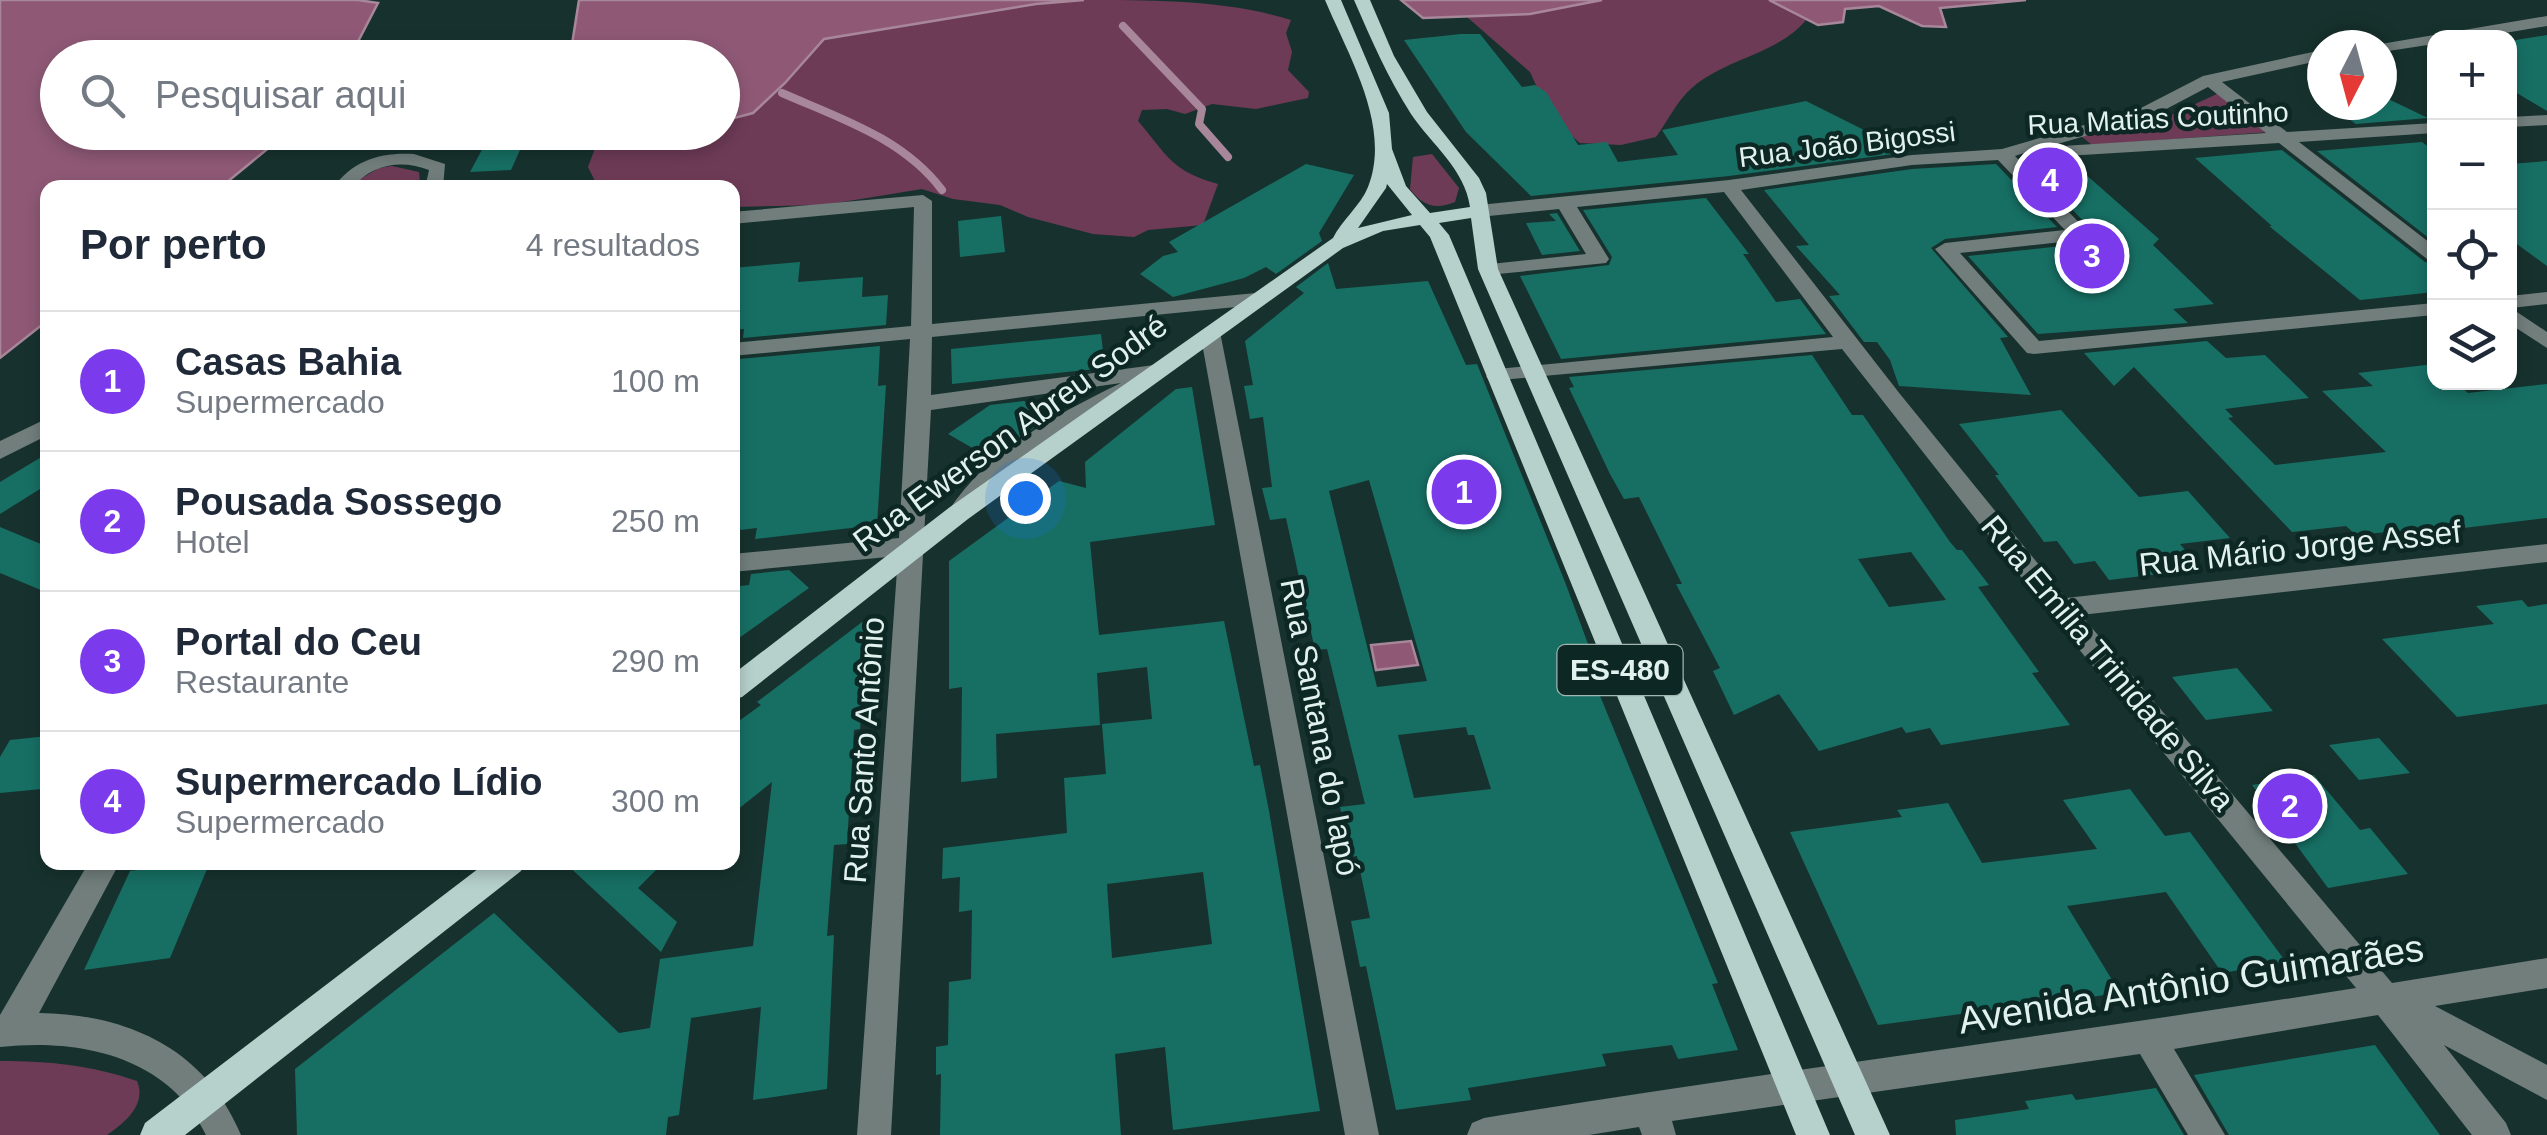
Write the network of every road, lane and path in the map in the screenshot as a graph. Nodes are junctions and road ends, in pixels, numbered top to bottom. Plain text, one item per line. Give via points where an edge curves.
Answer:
1 (1333, 0) edge
2 (1362, 0) edge
3 (2544, 24) edge
4 (2501, 30) edge
5 (2427, 40) edge
6 (2397, 44) edge
7 (2307, 58) edge
8 (2218, 78) junction
9 (2547, 120) edge
10 (2517, 122) edge
11 (2427, 129) edge
12 (2288, 139) junction
13 (1383, 149) junction
14 (2003, 154) junction
15 (346, 180) edge
16 (436, 180) edge
17 (1728, 186) junction
18 (1566, 204) junction
19 (1479, 211) junction
20 (740, 217) edge
21 (1427, 219) junction
22 (1336, 244) junction
23 (2427, 249) edge
24 (1488, 269) junction
25 (2547, 298) edge
26 (1256, 300) junction
27 (2517, 301) edge
28 (2427, 310) edge
29 (2517, 319) edge
30 (923, 332) junction
31 (1210, 332) junction
32 (1846, 342) junction
33 (2547, 342) edge
34 (740, 349) edge
35 (1534, 372) junction
36 (1497, 376) junction
37 (1146, 378) junction
38 (920, 404) junction
39 (40, 430) edge
40 (0, 452) edge
41 (959, 513) joint
42 (911, 549) junction
43 (2547, 553) edge
44 (740, 562) edge
45 (2060, 608) junction
46 (1646, 623) junction
47 (1602, 628) junction
48 (740, 684) edge
49 (100, 870) edge
50 (500, 870) edge
51 (2547, 973) edge
52 (2386, 997) junction
53 (7, 1030) edge
54 (2148, 1037) junction
55 (1847, 1077) junction
56 (2547, 1083) edge
57 (1792, 1085) junction
58 (205, 1099) junction
59 (1655, 1121) edge
60 (157, 1135) edge
61 (224, 1135) edge
62 (874, 1135) edge
63 (1362, 1135) edge
64 (1484, 1135) edge
65 (1813, 1135) edge
66 (1873, 1135) edge
67 (2208, 1135) edge
68 (2494, 1135) edge

1 - 13 main road, ES-480 via 1380,113
2 - 19 main road, ES-480 via 1420,114 1470,178
3 - 4 street
5 - 6 street
7 - 8 street, Rua João Bigossi
8 - 12 street
8 - 14 street, Rua João Bigossi via 2145,113
9 - 10 street
11 - 12 street, Rua Matias Coutinho
12 - 14 street, Rua Matias Coutinho
12 - 23 street
13 - 21 main road, ES-480 via 1397,187
13 - 22 main road, Rua Ewerson Abreu Sodré via 1377,188
14 - 17 street, Rua João Bigossi
14 - 28 street via 2080,234 1945,249 2034,348
15 - 16 street via 370,164 400,158 440,168
17 - 18 street, Rua João Bigossi
17 - 32 street, Rua Emilia Trinidade Silva
18 - 19 street, Rua João Bigossi
18 - 24 street via 1599,259
19 - 21 main road, Rua Ewerson Abreu Sodré
19 - 24 main road, ES-480
20 - 30 street, Rua Santo Antônio via 923,202
21 - 22 main road, Rua Ewerson Abreu Sodré via 1379,226
21 - 36 main road, ES-480
22 - 26 main road, Rua Ewerson Abreu Sodré
24 - 35 main road, ES-480
25 - 27 street
26 - 30 street
26 - 31 main road, Rua Ewerson Abreu Sodré
29 - 33 street
30 - 34 street
30 - 38 street, Rua Santo Antônio
31 - 37 main road, Rua Ewerson Abreu Sodré
31 - 63 street, Rua Santana do Iapó
32 - 35 street
32 - 45 street, Rua Emilia Trinidade Silva
35 - 36 street
35 - 46 main road, ES-480
36 - 47 main road, ES-480
37 - 38 street
37 - 41 street via 1080,410 988,476
38 - 42 street, Rua Santo Antônio
39 - 40 street
41 - 42 main road, Rua Ewerson Abreu Sodré
42 - 44 street
42 - 48 main road, Rua Ewerson Abreu Sodré
42 - 62 street, Rua Santo Antônio
43 - 45 street, Rua Mário Jorge Assef
45 - 52 street, Rua Emilia Trinidade Silva
46 - 47 main road
46 - 55 main road, ES-480
47 - 57 main road, ES-480
49 - 53 street
50 - 58 main road
51 - 52 street, Avenida Antônio Guimarães
52 - 54 street, Avenida Antônio Guimarães
52 - 56 street
52 - 68 street, Rua Emilia Trinidade Silva
53 - 58 street via 92,1033 158,1056
54 - 55 street, Avenida Antônio Guimarães
54 - 67 street
55 - 57 street, Avenida Antônio Guimarães
55 - 66 main road, ES-480
57 - 59 street, Avenida Antônio Guimarães
57 - 65 main road, ES-480
58 - 60 main road
58 - 61 street
59 - 64 street, Avenida Antônio Guimarães

